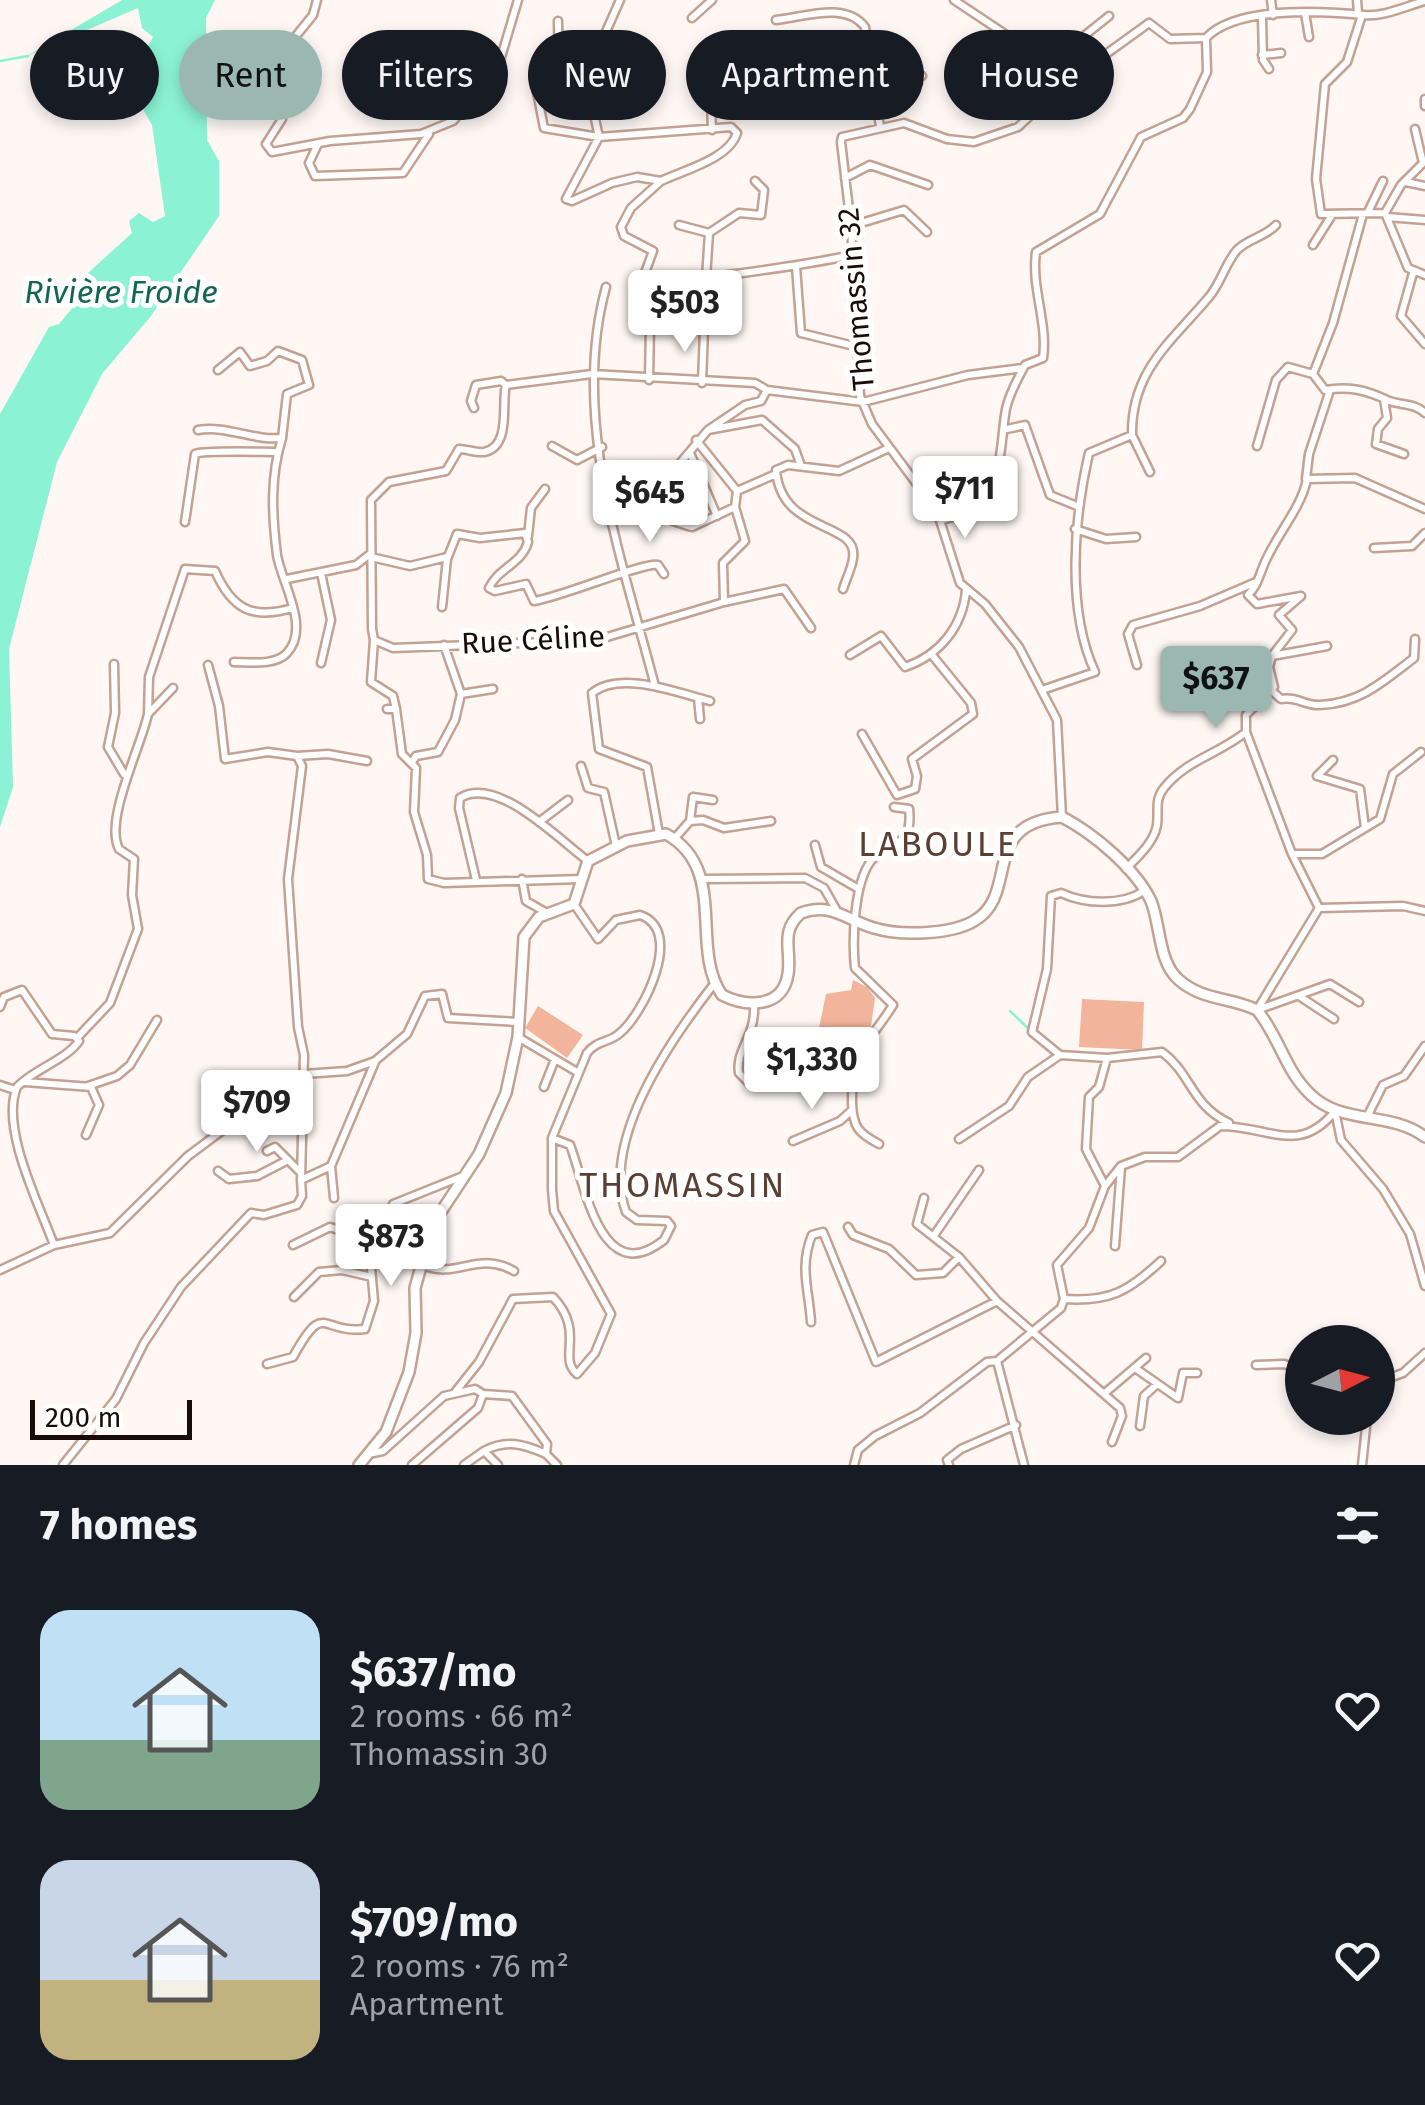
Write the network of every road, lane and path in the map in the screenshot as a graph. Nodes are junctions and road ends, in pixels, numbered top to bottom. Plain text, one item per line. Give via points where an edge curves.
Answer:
1 (317, 0) edge
2 (518, 0) edge
3 (620, 0) edge
4 (712, 0) edge
5 (954, 0) edge
6 (1271, 0) edge
7 (1356, 0) edge
8 (1425, 1) edge
9 (1305, 12) junction
10 (1360, 14) junction
11 (1274, 15) junction
12 (1109, 16) dead end
13 (1262, 17) junction
14 (692, 18) dead end
15 (776, 20) dead end
16 (558, 21) dead end
17 (865, 30) edge
18 (997, 30) edge
19 (1092, 30) edge
20 (1309, 37) dead end
21 (1206, 38) junction
22 (1114, 48) edge
23 (1281, 53) dead end
24 (1262, 55) junction
25 (1269, 69) dead end
26 (712, 120) edge
27 (879, 120) edge
28 (1026, 120) edge
29 (880, 127) junction
30 (1415, 129) dead end
31 (712, 130) junction
32 (430, 133) junction
33 (600, 137) junction
34 (318, 143) junction
35 (845, 178) junction
36 (1383, 180) dead end
37 (661, 181) junction
38 (755, 181) dead end
39 (1405, 182) junction
40 (928, 185) dead end
41 (1425, 186) edge
42 (1365, 213) junction
43 (1386, 215) junction
44 (1332, 216) junction
45 (1425, 220) edge
46 (1276, 225) dead end
47 (678, 226) dead end
48 (851, 226) junction
49 (927, 232) dead end
50 (709, 233) junction
51 (1312, 246) dead end
52 (852, 256) junction
53 (796, 267) junction
54 (1413, 273) junction
55 (1425, 275) edge
56 (706, 278) junction
57 (606, 287) dead end
58 (650, 324) dead end
59 (704, 329) dead end
60 (1425, 344) edge
61 (858, 347) junction
62 (1024, 368) junction
63 (218, 370) dead end
64 (592, 374) junction
65 (1312, 374) junction
66 (649, 380) junction
67 (702, 383) junction
68 (506, 385) junction
69 (767, 390) junction
70 (1330, 390) junction
71 (1384, 399) junction
72 (863, 402) junction
73 (474, 408) dead end
74 (1425, 413) edge
75 (1007, 429) junction
76 (198, 430) dead end
77 (708, 430) junction
78 (1132, 435) junction
79 (282, 438) junction
80 (696, 440) junction
81 (552, 446) dead end
82 (1257, 446) dead end
83 (602, 447) junction
84 (889, 448) junction
85 (278, 452) junction
86 (690, 453) junction
87 (1404, 454) dead end
88 (801, 466) junction
89 (1150, 472) dead end
90 (652, 474) dead end
91 (776, 474) junction
92 (1306, 480) junction
93 (545, 489) dead end
94 (736, 491) junction
95 (610, 504) junction
96 (1076, 506) junction
97 (735, 507) junction
98 (1425, 510) edge
99 (717, 517) junction
100 (940, 521) junction
101 (185, 522) dead end
102 (1075, 529) junction
103 (1425, 533) edge
104 (528, 536) junction
105 (1136, 537) dead end
106 (1374, 548) dead end
107 (371, 557) junction
108 (447, 558) junction
109 (321, 573) junction
110 (664, 574) dead end
111 (625, 576) junction
112 (287, 579) junction
113 (1256, 582) junction
114 (842, 589) dead end
115 (966, 590) junction
116 (724, 602) junction
117 (442, 607) dead end
118 (292, 608) junction
119 (812, 628) dead end
120 (640, 630) junction
121 (1414, 639) dead end
122 (374, 640) junction
123 (444, 645) junction
124 (1327, 646) dead end
125 (850, 655) dead end
126 (932, 655) junction
127 (1272, 656) junction
128 (234, 662) dead end
129 (321, 662) dead end
130 (114, 664) dead end
131 (208, 665) dead end
132 (1137, 665) dead end
133 (655, 686) junction
134 (174, 688) dead end
135 (493, 689) dead end
136 (1042, 690) junction
137 (1272, 691) junction
138 (461, 694) junction
139 (698, 698) junction
140 (710, 702) dead end
141 (387, 708) dead end
142 (396, 708) junction
143 (148, 714) junction
144 (700, 719) dead end
145 (1246, 732) junction
146 (862, 734) dead end
147 (1421, 752) dead end
148 (297, 756) junction
149 (1332, 760) dead end
150 (367, 762) dead end
151 (412, 762) junction
152 (580, 766) dead end
153 (125, 775) junction
154 (568, 800) dead end
155 (713, 800) dead end
156 (894, 807) dead end
157 (1062, 818) junction
158 (690, 821) junction
159 (771, 821) dead end
160 (539, 822) junction
161 (1365, 828) junction
162 (659, 834) junction
163 (674, 838) junction
164 (815, 845) dead end
165 (616, 846) junction
166 (1292, 854) junction
167 (588, 861) junction
168 (1126, 869) junction
169 (583, 878) junction
170 (522, 879) junction
171 (476, 880) junction
172 (702, 880) junction
173 (857, 888) junction
174 (1144, 891) junction
175 (574, 904) junction
176 (1319, 908) junction
177 (838, 911) junction
178 (1425, 911) edge
179 (548, 913) junction
180 (858, 922) junction
181 (714, 984) junction
182 (1299, 996) junction
183 (1359, 1002) dead end
184 (754, 1004) junction
185 (0, 1007) edge
186 (1257, 1010) junction
187 (1334, 1019) dead end
188 (157, 1020) dead end
189 (518, 1022) junction
190 (78, 1038) junction
191 (518, 1038) junction
192 (1425, 1046) edge
193 (1060, 1055) junction
194 (1107, 1058) junction
195 (555, 1059) junction
196 (375, 1061) junction
197 (789, 1062) dead end
198 (578, 1072) junction
199 (304, 1074) junction
200 (24, 1082) junction
201 (0, 1085) edge
202 (544, 1086) dead end
203 (88, 1087) junction
204 (15, 1090) junction
205 (852, 1108) junction
206 (1336, 1111) junction
207 (1367, 1117) junction
208 (1233, 1126) junction
209 (86, 1135) dead end
210 (552, 1138) junction
211 (1425, 1138) edge
212 (958, 1139) dead end
213 (793, 1141) dead end
214 (879, 1144) dead end
215 (267, 1151) dead end
216 (288, 1160) junction
217 (331, 1166) junction
218 (1121, 1166) junction
219 (218, 1170) dead end
220 (979, 1170) dead end
221 (301, 1176) junction
222 (464, 1176) junction
223 (1104, 1186) junction
224 (334, 1198) dead end
225 (924, 1198) dead end
226 (383, 1226) junction
227 (848, 1226) dead end
228 (934, 1234) junction
229 (54, 1245) junction
230 (293, 1245) dead end
231 (1115, 1246) dead end
232 (959, 1258) junction
233 (1161, 1261) dead end
234 (422, 1265) junction
235 (0, 1270) edge
236 (514, 1271) dead end
237 (372, 1277) junction
238 (1425, 1286) edge
239 (294, 1297) dead end
240 (1064, 1300) junction
241 (997, 1301) junction
242 (811, 1322) dead end
243 (1030, 1332) junction
244 (1425, 1352) edge
245 (1146, 1358) dead end
246 (997, 1361) junction
247 (267, 1364) dead end
248 (1285, 1364) edge
249 (1256, 1365) dead end
250 (1135, 1368) junction
251 (1197, 1373) dead end
252 (1395, 1376) edge
253 (1154, 1386) junction
254 (456, 1391) junction
255 (1106, 1392) junction
256 (483, 1394) junction
257 (1016, 1425) junction
258 (1140, 1426) dead end
259 (1364, 1435) edge
260 (1112, 1442) dead end
261 (484, 1450) junction
262 (373, 1453) junction
263 (546, 1454) junction
264 (945, 1463) edge
265 (1360, 1464) edge
266 (64, 1465) edge
267 (359, 1465) edge
268 (412, 1465) edge
269 (464, 1465) edge
270 (498, 1465) edge
271 (557, 1465) edge
272 (854, 1465) edge
273 (1024, 1465) edge

1 - 34 street via 296,36 294,78 266,144 272,152
2 - 32 street via 496,74 453,121
3 - 33 street via 601,43 604,57 590,96
4 - 14 street
5 - 18 street
6 - 11 street
7 - 10 street
8 - 10 street
9 - 10 street
9 - 11 street
9 - 20 street
10 - 44 street via 1347,62 1325,84 1318,122 1318,206
11 - 13 street
12 - 19 street
13 - 21 street via 1232,21
13 - 24 street
15 - 17 street via 845,11
16 - 33 street via 559,80 535,82 544,128
21 - 22 street via 1170,40 1149,23
21 - 62 street via 1206,80 1183,118 1141,137 1100,214 1036,252 1046,340 1043,358
23 - 24 street
24 - 25 street
26 - 31 street
27 - 29 street
28 - 29 street via 974,142 904,124
29 - 35 street, Thomassin 32 via 842,137
30 - 39 street via 1423,163
31 - 33 street
31 - 37 street via 731,128 737,138 703,164
32 - 34 street
32 - 34 street via 395,175 315,176 309,163
33 - 37 street via 567,202 637,177
35 - 40 street via 870,165
35 - 48 street, Thomassin 32
36 - 42 street
37 - 56 street via 621,228 653,251 642,285 677,292
38 - 50 street via 764,190 761,215 739,213
39 - 41 street
39 - 43 street
42 - 43 street
42 - 44 street
42 - 65 street
43 - 45 street
43 - 54 street
44 - 51 street
46 - 78 street via 1240,248 1210,297 1160,351 1133,399
47 - 50 street
48 - 49 street via 904,210
48 - 52 street, Thomassin 32
50 - 56 street
52 - 53 street
52 - 61 street, Thomassin 32
53 - 56 street
53 - 61 street via 801,333
54 - 55 street
54 - 60 street via 1402,316
57 - 64 street
58 - 66 street
59 - 67 street
61 - 72 street, Thomassin 32
62 - 72 street
62 - 75 street via 1006,409
63 - 79 street via 240,352 250,366 278,351 302,360 309,385 286,394
64 - 66 street
64 - 68 street
64 - 83 street
65 - 70 street
65 - 82 street via 1282,369
66 - 67 street
67 - 69 street
68 - 73 street via 476,386
68 - 107 street via 505,424 489,450 459,450 446,471 389,482 376,492
69 - 72 street
69 - 77 street via 761,401
70 - 71 street via 1371,390
70 - 92 street
71 - 74 street
71 - 87 street via 1387,418 1376,444
72 - 84 street, Thomassin 32
75 - 96 street via 1025,424 1050,494
75 - 100 street via 982,500
76 - 79 street
77 - 80 street
77 - 88 street via 762,420 795,450
78 - 89 street
78 - 96 street via 1090,453
79 - 85 street
80 - 86 street
80 - 94 street
81 - 83 street via 576,460
83 - 95 street
84 - 88 street via 839,471
84 - 100 street, Thomassin 32 via 915,476
85 - 101 street via 195,454
85 - 112 street via 272,487 278,560
86 - 90 street via 668,472
86 - 99 street
88 - 91 street via 782,465
91 - 94 street
91 - 114 street via 798,516 833,529 852,546
92 - 98 street via 1354,478
92 - 113 street
93 - 104 street via 531,508
94 - 97 street
95 - 99 street via 636,503 692,527
95 - 111 street
96 - 102 street
97 - 99 street
97 - 116 street via 745,541 723,563
100 - 115 street, Thomassin 32
102 - 105 street via 1106,539
102 - 136 street via 1084,641 1095,672
103 - 106 street via 1412,546
104 - 108 street via 457,534
104 - 111 street via 522,557 490,582 490,590 526,584 537,601
107 - 108 street via 410,566
107 - 109 street
107 - 122 street
108 - 117 street
109 - 112 street
109 - 129 street via 331,620
110 - 111 street via 652,563
111 - 120 street
112 - 118 street
113 - 127 street via 1250,602 1302,597 1279,615 1292,630
113 - 132 street via 1133,625 1128,634
115 - 126 street via 964,616
115 - 136 street, Thomassin 32 via 1012,637
116 - 119 street, Rue Céline via 787,590
116 - 120 street, Rue Céline
118 - 128 street via 286,654
118 - 143 street via 247,613 215,572 185,570 149,678
120 - 123 street, Rue Céline via 580,642
120 - 133 street
121 - 137 street via 1414,658 1362,698 1316,706
122 - 123 street, Rue Céline via 394,648
122 - 142 street via 371,682 393,696
123 - 138 street
124 - 127 street
125 - 126 street via 881,636 905,667
126 - 146 street via 973,714 912,759 915,789 896,794
127 - 137 street
130 - 153 street via 108,748
131 - 148 street via 225,760 268,752
133 - 139 street
133 - 162 street via 606,686 592,697 599,749 647,767
134 - 143 street
135 - 138 street
136 - 157 street, Thomassin 32 via 1061,736
137 - 145 street via 1246,715
138 - 151 street via 438,752
139 - 140 street
139 - 144 street
141 - 142 street
142 - 151 street via 402,754
143 - 153 street
145 - 166 street
145 - 168 street via 1182,766 1161,791 1157,828
147 - 161 street via 1394,774 1382,816
148 - 150 street
148 - 199 street via 302,772 289,914
149 - 161 street via 1317,776 1360,789
151 - 171 street via 428,879
152 - 165 street via 588,788 604,792
153 - 190 street via 113,833 119,849 134,859 138,929 110,1002
154 - 160 street
155 - 158 street via 694,797
156 - 173 street via 909,809 906,832 900,844 871,860
157 - 168 main road
157 - 180 main road via 1023,828 1010,840 989,904 976,920 899,933
158 - 159 street via 724,828
158 - 163 street
160 - 167 street
160 - 171 street via 521,806 485,792 463,794 459,808
161 - 166 street via 1322,854
162 - 163 main road
162 - 165 main road
163 - 172 main road
164 - 173 street via 821,867
165 - 167 main road
166 - 176 street
167 - 169 main road
168 - 174 main road
169 - 170 street
169 - 175 main road
170 - 171 street
170 - 179 street via 526,902
172 - 177 street via 806,878 824,888
172 - 181 main road
173 - 180 street
174 - 186 main road via 1177,979 1203,997
174 - 193 street via 1130,900 1052,896 1047,969 1032,1032
175 - 179 main road
175 - 198 street via 598,939 616,920 640,915 653,923 662,947 633,1018 619,1034 596,1042
176 - 178 street
176 - 186 street
177 - 180 main road
177 - 184 main road via 815,908 792,922 784,985 766,1003
179 - 189 main road via 524,937
180 - 205 street via 856,968 893,1005 853,1061
181 - 184 main road via 722,996
181 - 210 street via 649,1081 622,1155 626,1212 637,1220 667,1221 664,1240 622,1251 604,1239 570,1145
182 - 183 street via 1330,984
182 - 186 street
182 - 187 street
184 - 197 street via 753,1035 740,1054 739,1073 760,1084
185 - 190 street via 4,997 22,990 52,1034
186 - 206 main road via 1294,1076
188 - 203 street via 130,1065
189 - 191 main road
189 - 196 street via 448,1018 442,994 432,992 408,1034
190 - 200 street via 78,1045
191 - 195 street
191 - 222 main road via 491,1133
192 - 207 street via 1404,1076 1383,1085
193 - 194 street
193 - 212 street via 1028,1077 1009,1106
194 - 208 street via 1162,1052 1178,1064 1197,1102
194 - 223 street via 1100,1087 1089,1096 1086,1149
195 - 198 street
195 - 202 street
196 - 199 street
196 - 217 street
198 - 210 street
199 - 221 street
199 - 229 street via 257,1115 239,1118 202,1144 110,1233
200 - 203 street
200 - 204 street
201 - 204 street
203 - 209 street via 99,1099
204 - 229 street via 6,1126 9,1156
205 - 213 street via 840,1122
205 - 214 street via 859,1134
206 - 207 main road
206 - 208 street via 1320,1130 1298,1138
206 - 238 street via 1341,1140 1410,1234
207 - 211 main road via 1405,1124
208 - 218 street via 1214,1127 1178,1157 1145,1157
210 - 254 street via 554,1211 611,1314 606,1331 577,1374 568,1360 572,1322 563,1308 552,1297 514,1300
215 - 216 street via 275,1147
216 - 219 street via 256,1176 228,1178
216 - 221 street
217 - 221 street
217 - 224 street
218 - 223 street
218 - 231 street
220 - 228 street
221 - 266 street via 297,1205 241,1218 181,1287 116,1399
222 - 226 street via 393,1204
222 - 234 main road via 433,1224
223 - 240 street via 1089,1228 1057,1265
225 - 228 street via 917,1224
226 - 230 street via 361,1238 330,1227
226 - 237 street
227 - 232 street via 853,1235 889,1249 916,1275 943,1273
228 - 232 street
229 - 235 street
232 - 241 street
233 - 240 street via 1120,1293 1086,1303
234 - 236 street via 441,1270 491,1260
234 - 262 main road via 410,1372
237 - 239 street via 319,1272
237 - 247 street via 374,1301 365,1329 318,1322 293,1357
240 - 243 street
241 - 242 street via 876,1362 829,1240 818,1232 804,1267
241 - 243 street
243 - 246 street
243 - 255 street
244 - 252 street
245 - 250 street
246 - 257 street
246 - 272 street via 875,1436 858,1450
248 - 249 street
250 - 253 street
250 - 255 street
251 - 253 street via 1183,1373 1178,1398
253 - 258 street via 1144,1396
254 - 256 street
254 - 262 street
255 - 260 street via 1122,1416
256 - 263 street via 512,1396 547,1444
256 - 268 street via 478,1408
257 - 264 street
257 - 273 street
259 - 265 street
261 - 263 street via 520,1444
261 - 269 street
261 - 270 street
262 - 267 main road
263 - 271 street

